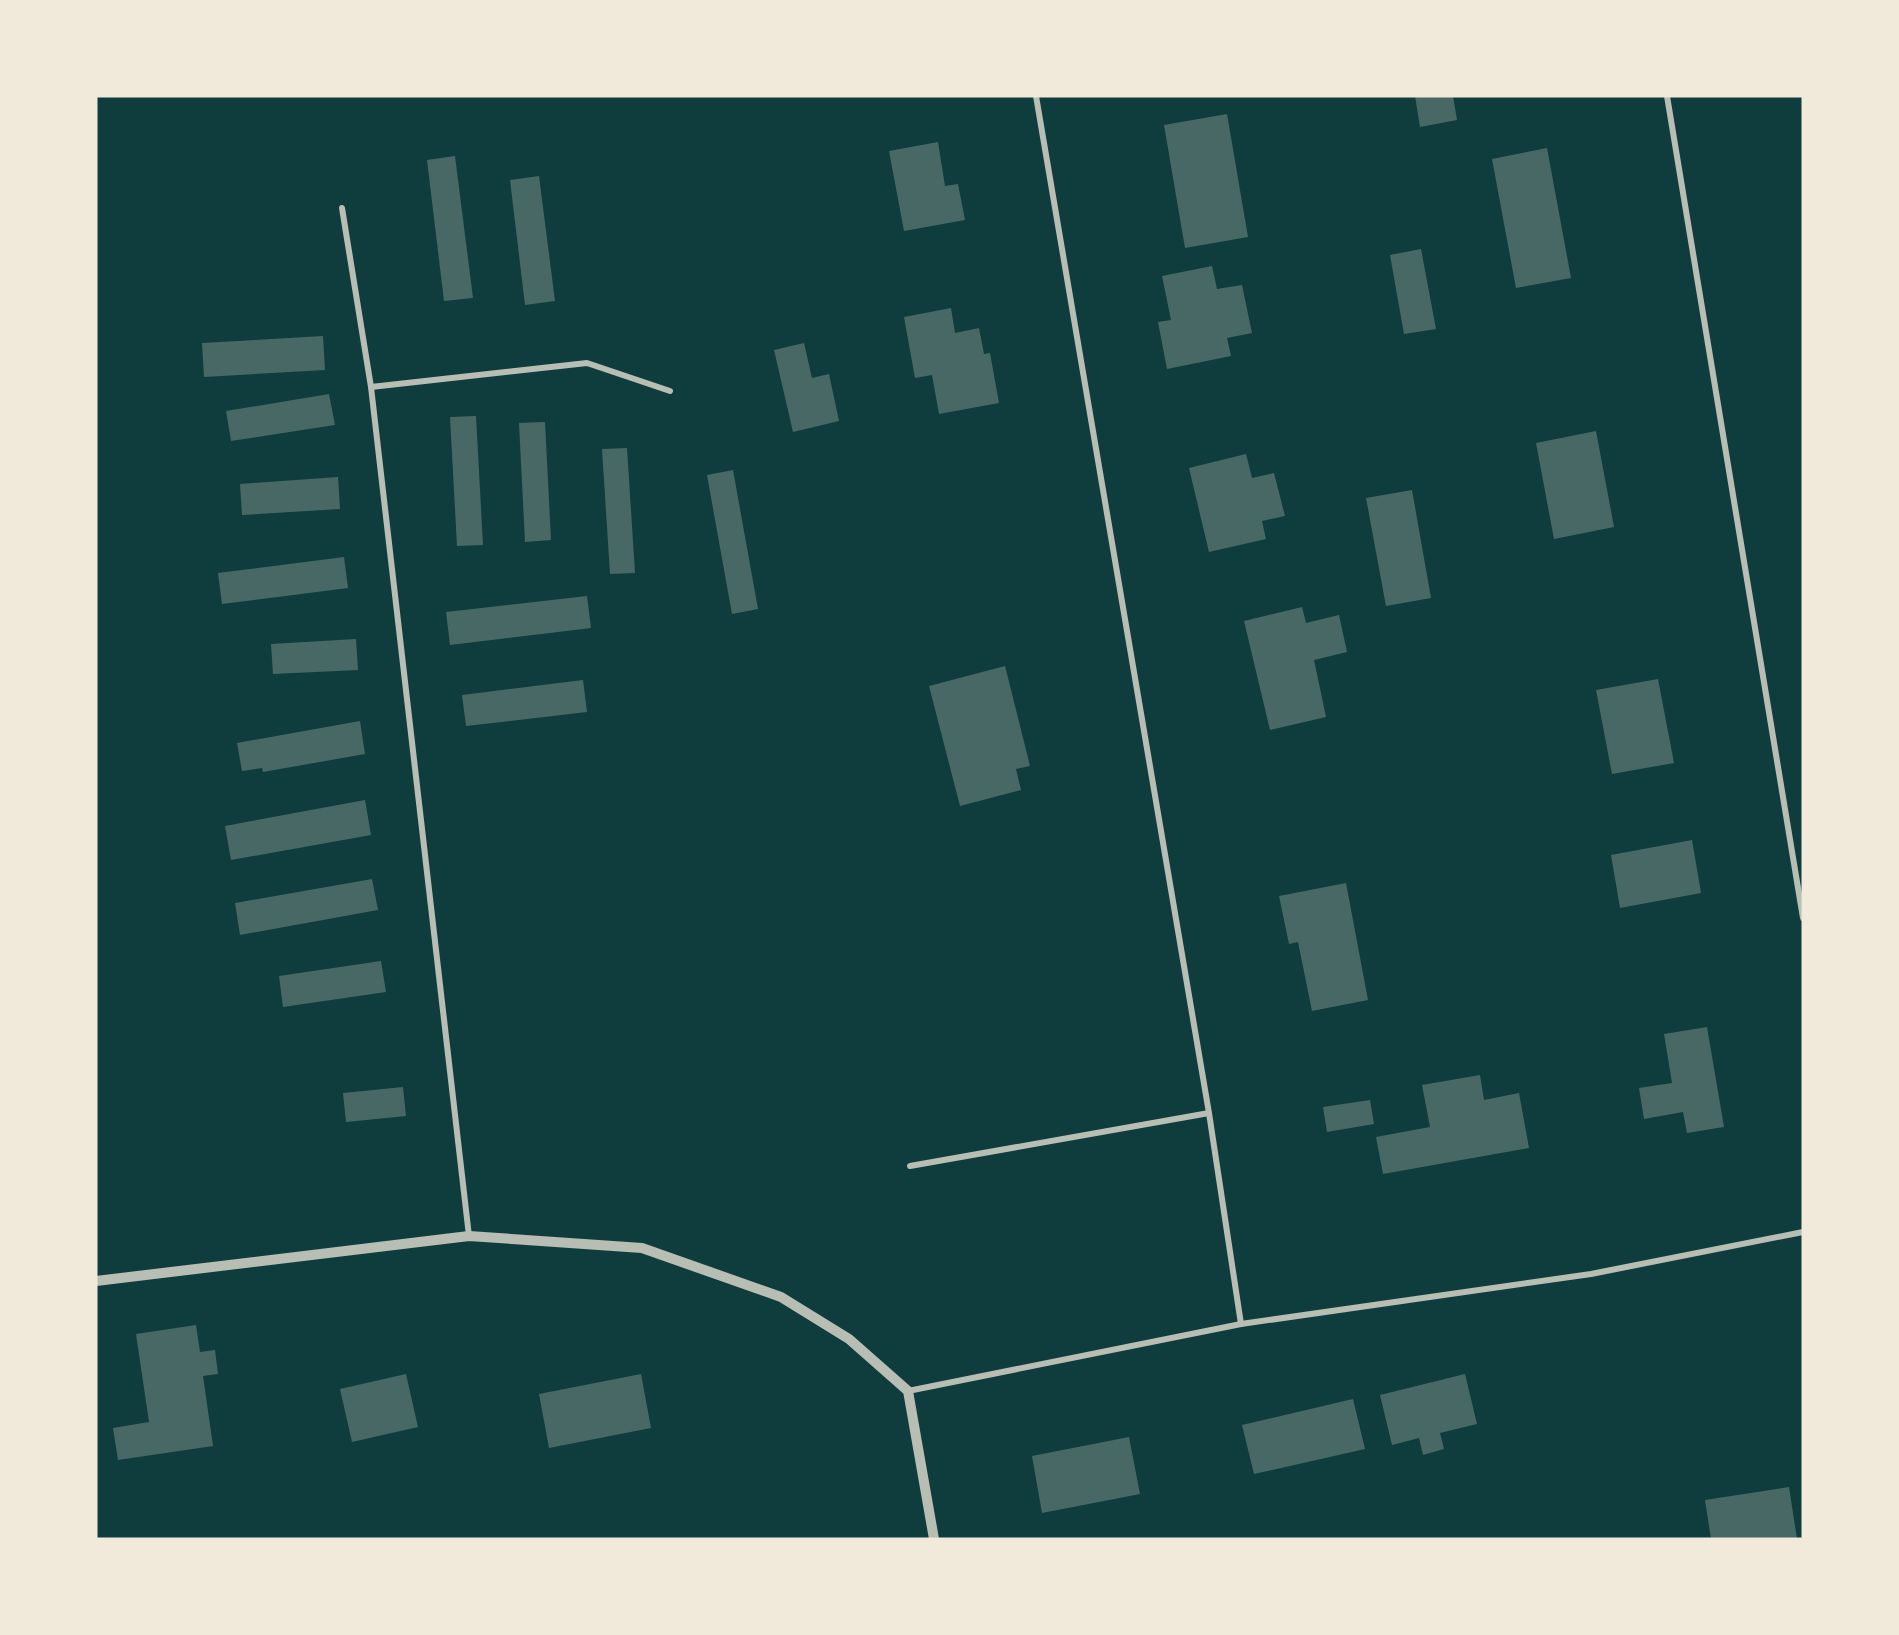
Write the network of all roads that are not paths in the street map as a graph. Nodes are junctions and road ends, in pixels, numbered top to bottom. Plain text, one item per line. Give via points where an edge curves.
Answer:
1 (1036, 96) edge
2 (1667, 96) edge
3 (342, 208) dead end
4 (371, 387) junction
5 (670, 391) dead end
6 (1803, 918) edge
7 (1209, 1113) junction
8 (909, 1166) dead end
9 (1803, 1232) edge
10 (469, 1236) junction
11 (96, 1281) edge
12 (1241, 1324) junction
13 (908, 1391) junction
14 (934, 1539) edge

1 - 7 street
2 - 6 street
3 - 4 street
4 - 5 street via 587,363
4 - 10 street
7 - 8 street
7 - 12 street
9 - 12 street via 1591,1274
10 - 11 street
10 - 13 street via 642,1248 781,1297 849,1339
12 - 13 street
13 - 14 street

